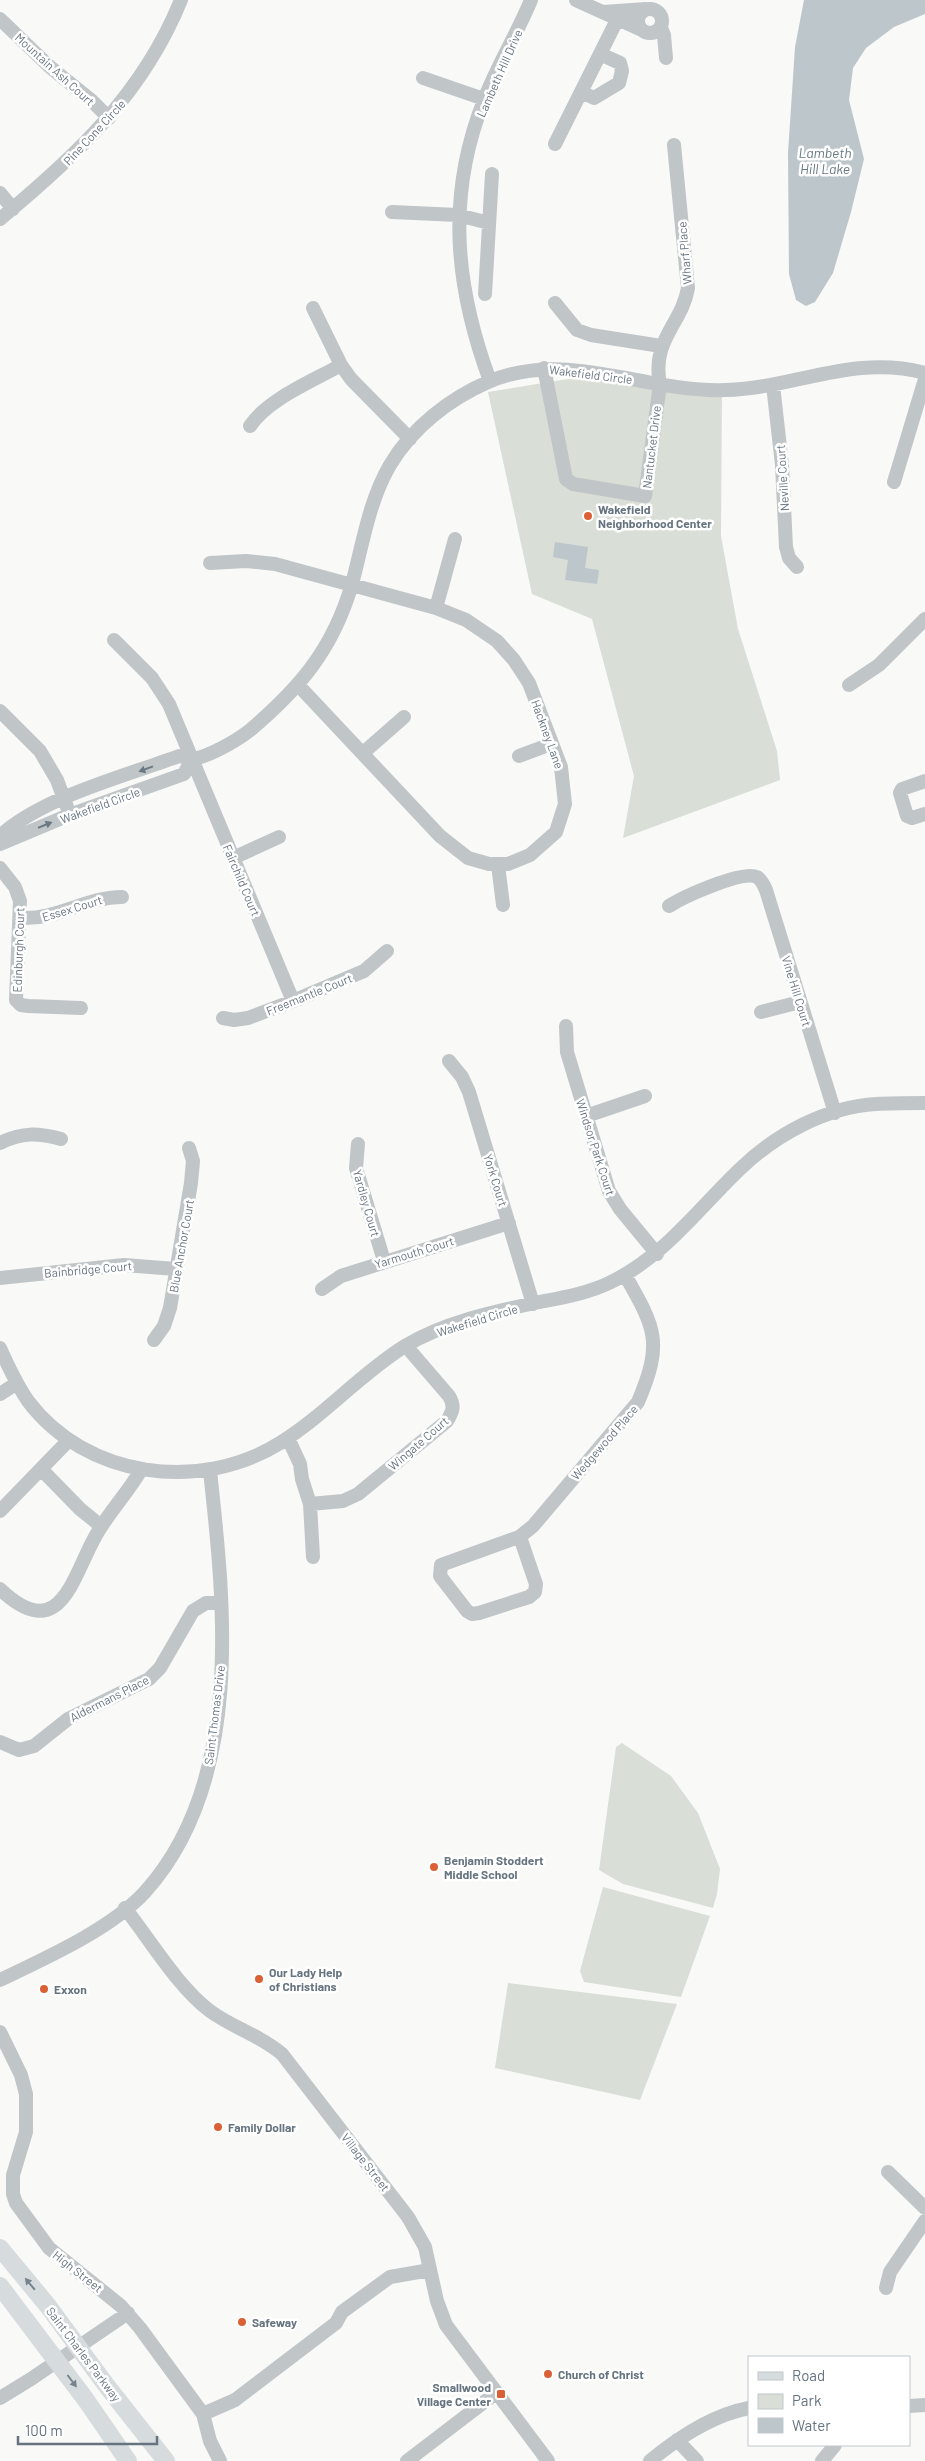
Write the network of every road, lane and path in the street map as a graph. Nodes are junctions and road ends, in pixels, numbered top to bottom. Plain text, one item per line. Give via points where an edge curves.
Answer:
1 (181, 0) edge
2 (530, 0) edge
3 (576, 0) edge
4 (605, 6) edge
5 (646, 9) junction
6 (0, 19) edge
7 (617, 20) junction
8 (661, 28) junction
9 (640, 29) junction
10 (600, 54) junction
11 (666, 58) dead end
12 (423, 78) dead end
13 (581, 92) junction
14 (484, 99) junction
15 (109, 118) junction
16 (555, 144) dead end
17 (674, 145) dead end
18 (492, 174) dead end
19 (0, 193) edge
20 (13, 209) junction
21 (392, 212) dead end
22 (458, 215) junction
23 (0, 219) edge
24 (489, 223) junction
25 (485, 294) dead end
26 (555, 303) dead end
27 (313, 308) dead end
28 (661, 346) junction
29 (341, 365) junction
30 (544, 368) junction
31 (925, 373) edge
32 (925, 380) edge
33 (490, 381) junction
34 (660, 384) junction
35 (773, 385) junction
36 (250, 426) dead end
37 (410, 439) junction
38 (894, 482) dead end
39 (455, 539) dead end
40 (210, 563) dead end
41 (797, 567) dead end
42 (351, 586) junction
43 (436, 608) junction
44 (925, 619) edge
45 (114, 640) dead end
46 (849, 685) dead end
47 (299, 686) junction
48 (0, 712) edge
49 (404, 717) dead end
50 (551, 744) junction
51 (363, 753) junction
52 (519, 756) dead end
53 (192, 759) junction
54 (925, 781) edge
55 (64, 798) junction
56 (925, 814) edge
57 (69, 815) junction
58 (0, 836) edge
59 (280, 837) dead end
60 (0, 844) edge
61 (233, 858) junction
62 (498, 865) junction
63 (0, 868) edge
64 (122, 897) dead end
65 (502, 905) dead end
66 (669, 906) dead end
67 (21, 918) junction
68 (387, 951) dead end
69 (293, 1001) junction
70 (800, 1002) junction
71 (81, 1008) dead end
72 (761, 1012) dead end
73 (223, 1018) dead end
74 (566, 1026) dead end
75 (449, 1061) dead end
76 (645, 1096) dead end
77 (925, 1103) edge
78 (835, 1113) junction
79 (586, 1116) junction
80 (61, 1139) dead end
81 (0, 1143) edge
82 (358, 1144) dead end
83 (189, 1148) dead end
84 (509, 1223) junction
85 (657, 1254) junction
86 (384, 1261) junction
87 (176, 1269) junction
88 (625, 1275) junction
89 (0, 1278) edge
90 (322, 1289) dead end
91 (533, 1304) junction
92 (154, 1340) dead end
93 (406, 1346) junction
94 (0, 1348) edge
95 (17, 1383) junction
96 (0, 1394) edge
97 (70, 1440) junction
98 (284, 1441) junction
99 (41, 1469) junction
100 (141, 1470) junction
101 (210, 1471) junction
102 (310, 1504) junction
103 (0, 1511) edge
104 (101, 1526) junction
105 (518, 1538) junction
106 (313, 1557) dead end
107 (0, 1589) edge
108 (222, 1603) junction
109 (0, 1742) edge
110 (125, 1908) junction
111 (0, 1980) edge
112 (0, 2032) edge
113 (888, 2172) dead end
114 (925, 2208) edge
115 (925, 2221) edge
116 (0, 2248) edge
117 (430, 2270) junction
118 (0, 2286) edge
119 (886, 2288) dead end
120 (128, 2313) junction
121 (79, 2348) junction
122 (57, 2361) junction
123 (496, 2393) junction
124 (0, 2398) edge
125 (925, 2405) edge
126 (910, 2406) edge
127 (748, 2408) edge
128 (203, 2414) junction
129 (677, 2440) junction
130 (834, 2446) edge
131 (128, 2461) edge
132 (166, 2461) edge
133 (220, 2461) edge
134 (407, 2461) edge
135 (548, 2461) edge
136 (650, 2461) edge
137 (697, 2461) edge
138 (822, 2461) edge

1 - 15 street, Pine Cone Circle via 144,70
2 - 14 street, Lambeth Hill Drive
3 - 4 street
4 - 5 street
4 - 7 street
5 - 8 street via 660,13 663,20
5 - 9 street via 638,18
6 - 15 street, Mountain Ash Court
7 - 9 street
7 - 10 street
8 - 9 street via 651,34
8 - 11 street
10 - 13 street
10 - 13 street via 620,63 619,83 594,98
12 - 14 street
13 - 16 street
14 - 22 street, Lambeth Hill Drive via 467,155
15 - 20 street, Pine Cone Circle via 56,172
17 - 28 street, Wharf Place via 688,288
18 - 24 street
19 - 20 street
20 - 23 street, Pine Cone Circle
21 - 22 street
22 - 24 street
22 - 33 street, Lambeth Hill Drive via 466,300
24 - 25 street
26 - 28 street via 577,330
27 - 29 street
28 - 34 street, Wharf Place via 657,371
29 - 36 street via 276,402
29 - 37 street via 360,390
30 - 33 street, Wakefield Circle
30 - 34 street, Wakefield Circle via 579,370
30 - 34 street, Nantucket Drive via 566,479 573,484 645,496
31 - 35 street, Wakefield Circle via 905,368 864,366
32 - 38 street
33 - 37 street, Wakefield Circle via 451,402
34 - 35 street, Wakefield Circle via 722,390
35 - 41 street, Neville Court via 782,465 786,547 789,558
37 - 42 street, Wakefield Circle via 380,485
39 - 43 street
40 - 42 street, Hackney Lane via 246,561 275,564
42 - 43 street, Hackney Lane
42 - 47 street, Wakefield Circle via 327,646
43 - 50 street, Hackney Lane via 480,629 506,649 529,683
44 - 46 street via 876,668
45 - 53 street, Fairchild Court via 161,690
47 - 51 street, Hackney Lane
47 - 53 street, Wakefield Circle via 237,741
48 - 55 street via 40,751
49 - 51 street
50 - 52 street
50 - 62 street, Hackney Lane via 564,784 565,804 559,825 549,840 530,855
51 - 62 street, Hackney Lane via 449,845 468,858
53 -> 55 street, Wakefield Circle via 179,756
53 - 57 street, Wakefield Circle via 184,774
53 - 61 street, Fairchild Court
54 - 56 street via 902,790 900,794 907,816 912,818
55 - 57 street
55 - 58 street, Wakefield Circle via 16,823
60 -> 57 street, Wakefield Circle
59 - 61 street
61 - 69 street, Fairchild Court
62 - 65 street
63 - 67 street, Edinburgh Court via 15,887
64 - 67 street, Essex Court via 100,898 45,917
66 - 70 street, Vine Hill Court via 688,894 751,876 760,879
67 - 71 street, Edinburgh Court via 15,995 18,1003
68 - 69 street, Freemantle Court via 364,972
69 - 73 street, Freemantle Court via 248,1018
70 - 72 street
70 - 78 street, Vine Hill Court
74 - 79 street, Windsor Park Court via 567,1052
75 - 84 street, York Court via 462,1077 468,1092
76 - 79 street
77 - 78 street, Wakefield Circle via 876,1104
78 - 85 street, Wakefield Circle via 798,1128 763,1149
79 - 85 street, Windsor Park Court via 603,1175 615,1202
80 - 81 street via 32,1133 14,1136
82 - 86 street, Yardley Court via 357,1174
83 - 87 street, Blue Anchor Court via 193,1170
84 - 86 street, Yarmouth Court
84 - 91 street, York Court
85 - 88 street, Wakefield Circle
86 - 90 street, Yarmouth Court via 341,1276
87 - 89 street, Bainbridge Court via 124,1265
87 - 92 street, Blue Anchor Court via 168,1319
88 - 91 street, Wakefield Circle via 587,1291
88 - 105 street, Wedgewood Place via 653,1330 652,1366 647,1382 638,1402 533,1526
91 - 93 street, Wakefield Circle via 458,1323
93 - 98 street, Wakefield Circle
93 - 102 street, Wingate Court via 449,1396 453,1403 452,1414 358,1494 343,1501
94 - 95 street, Wakefield Circle
95 - 96 street
95 - 97 street, Wakefield Circle via 30,1402
97 - 99 street
97 - 100 street, Wakefield Circle via 102,1458
98 - 101 street, Wakefield Circle via 239,1462
98 - 102 street
99 - 103 street
99 - 104 street
100 - 101 street, Wakefield Circle
100 - 104 street
101 - 108 street, Saint Thomas Drive
102 - 106 street
104 - 107 street via 72,1587 55,1605 33,1610
105 - 105 street, Wedgewood Place via 536,1584 535,1592 529,1597 479,1613 467,1611 440,1576 441,1565
108 - 109 street, Aldermans Place via 206,1603 192,1611 160,1668 149,1679 68,1719 34,1746 19,1750
108 - 110 street, Saint Thomas Drive via 212,1754 200,1798 185,1836 172,1857 144,1893
110 - 111 street, Saint Thomas Drive via 95,1931
110 - 117 street, Village Street via 200,2003 282,2054 408,2217 425,2246
112 - 120 street, High Street via 21,2075 26,2094 27,2124 13,2175 14,2200 49,2248
113 - 114 street
115 - 119 street via 890,2272
121 -> 116 main road, Saint Charles Parkway
117 - 123 street, Village Street via 446,2325
117 - 128 street via 390,2277 235,2400
118 - 122 main road, Saint Charles Parkway
120 - 121 street
120 - 128 street, High Street
121 - 122 street
121 - 132 main road, Saint Charles Parkway
122 - 124 street
122 -> 131 main road, Saint Charles Parkway
123 - 134 street
123 - 135 street, Village Street
125 - 126 street
127 - 129 street via 708,2422
128 - 133 street, High Street via 210,2441
129 - 136 street
129 - 137 street
130 - 138 street

